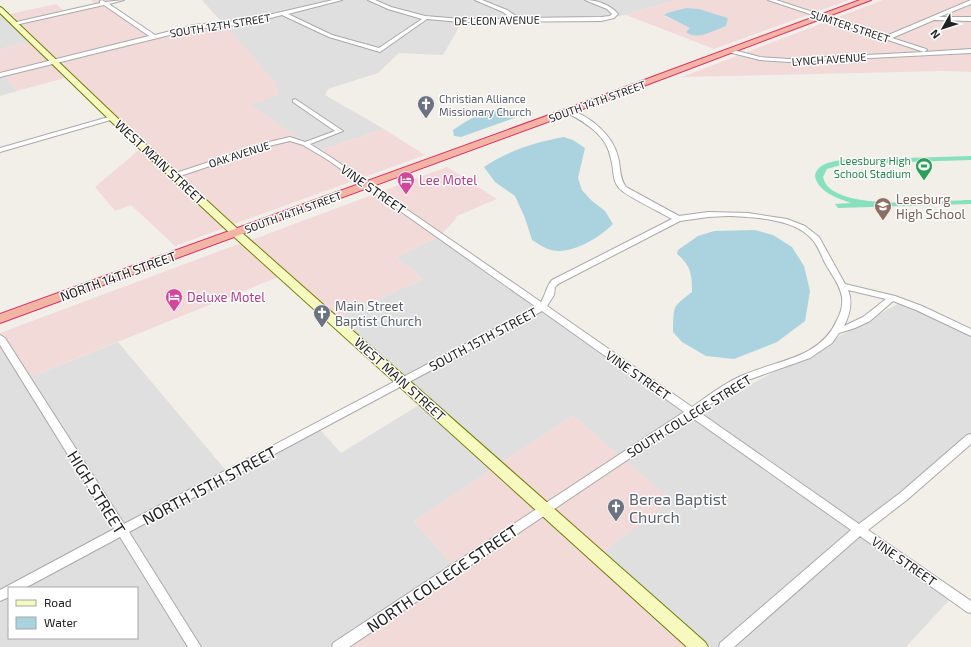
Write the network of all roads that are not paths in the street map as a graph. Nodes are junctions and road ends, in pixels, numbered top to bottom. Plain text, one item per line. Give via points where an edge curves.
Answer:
1 (100, 0) edge
2 (121, 0) edge
3 (339, 0) edge
4 (371, 0) edge
5 (478, 0) edge
6 (588, 0) edge
7 (771, 0) edge
8 (867, 0) edge
9 (327, 1) edge
10 (971, 2) edge
11 (105, 4) junction
12 (0, 9) edge
13 (284, 14) junction
14 (821, 17) junction
15 (426, 19) junction
16 (971, 19) edge
17 (518, 20) junction
18 (932, 20) junction
19 (15, 23) junction
20 (154, 37) junction
21 (886, 38) junction
22 (730, 51) junction
23 (971, 51) edge
24 (929, 52) junction
25 (54, 62) junction
26 (0, 75) edge
27 (295, 101) dead end
28 (568, 111) junction
29 (112, 118) junction
30 (305, 144) junction
31 (0, 150) edge
32 (174, 175) junction
33 (367, 185) junction
34 (678, 219) junction
35 (236, 233) junction
36 (842, 286) junction
37 (892, 298) junction
38 (542, 307) junction
39 (0, 319) edge
40 (837, 331) junction
41 (971, 333) edge
42 (0, 338) edge
43 (403, 382) junction
44 (691, 412) junction
45 (971, 438) edge
46 (545, 510) junction
47 (859, 530) junction
48 (122, 531) junction
49 (16, 587) edge
50 (971, 608) edge
51 (195, 647) edge
52 (338, 647) edge
53 (698, 647) edge
54 (725, 647) edge

1 - 11 street
2 - 11 street
3 - 9 street, SOUTH 12TH STREET
4 - 15 street, DE LEON AVENUE via 396,11
5 - 17 street
6 - 17 street, DE LEON AVENUE via 609,8 615,14 608,18
7 - 14 street, SUMTER STREET
8 - 14 highway, SOUTH 14TH STREET
9 - 13 street, SOUTH 12TH STREET
10 - 18 street
11 - 19 street
11 - 20 street
12 - 19 main road, WEST MAIN STREET
13 - 15 street via 331,38 380,50
13 - 20 street, SOUTH 12TH STREET via 247,22 194,27
14 - 21 street, SUMTER STREET
14 - 22 highway, SOUTH 14TH STREET
15 - 17 street, DE LEON AVENUE via 462,22
16 - 18 street
18 - 21 street
19 - 25 main road, WEST MAIN STREET
20 - 25 street, SOUTH 12TH STREET
21 - 24 street, SUMTER STREET
22 - 24 street, LYNCH AVENUE via 752,58 787,62
22 - 28 highway, SOUTH 14TH STREET
23 - 24 street, LYNCH AVENUE
25 - 26 street, SOUTH 12TH STREET
25 - 29 main road, WEST MAIN STREET
27 - 30 street via 340,132
28 - 33 highway, SOUTH 14TH STREET
28 - 34 street via 605,136 615,157 618,184 623,189
29 - 31 street
29 - 32 main road, WEST MAIN STREET
30 - 32 street, OAK AVENUE via 290,139 271,143
30 - 33 street, VINE STREET
32 - 35 main road, WEST MAIN STREET
33 - 35 highway, SOUTH 14TH STREET
33 - 38 street, VINE STREET
34 - 36 street, SOUTH 15TH STREET via 697,215 750,215 797,225 813,235
34 - 38 street, SOUTH 15TH STREET via 555,282
35 - 39 highway, NORTH 14TH STREET
35 - 43 main road, WEST MAIN STREET
36 - 37 street
36 - 40 street, SOUTH COLLEGE STREET via 846,294 843,320
37 - 40 street, SOUTH COLLEGE STREET via 857,325
37 - 41 street via 930,312
38 - 43 street, SOUTH 15TH STREET
38 - 44 street, VINE STREET
40 - 44 street, SOUTH COLLEGE STREET via 800,360 744,379
42 - 48 street, HIGH STREET
43 - 46 main road, WEST MAIN STREET
43 - 48 street, NORTH 15TH STREET
44 - 46 street, SOUTH COLLEGE STREET
44 - 47 street, VINE STREET
45 - 47 street via 904,496
46 - 52 street, NORTH COLLEGE STREET
46 - 53 main road, WEST MAIN STREET
47 - 50 street, VINE STREET
47 - 54 street
48 - 49 street, NORTH 15TH STREET
48 - 51 street, HIGH STREET

